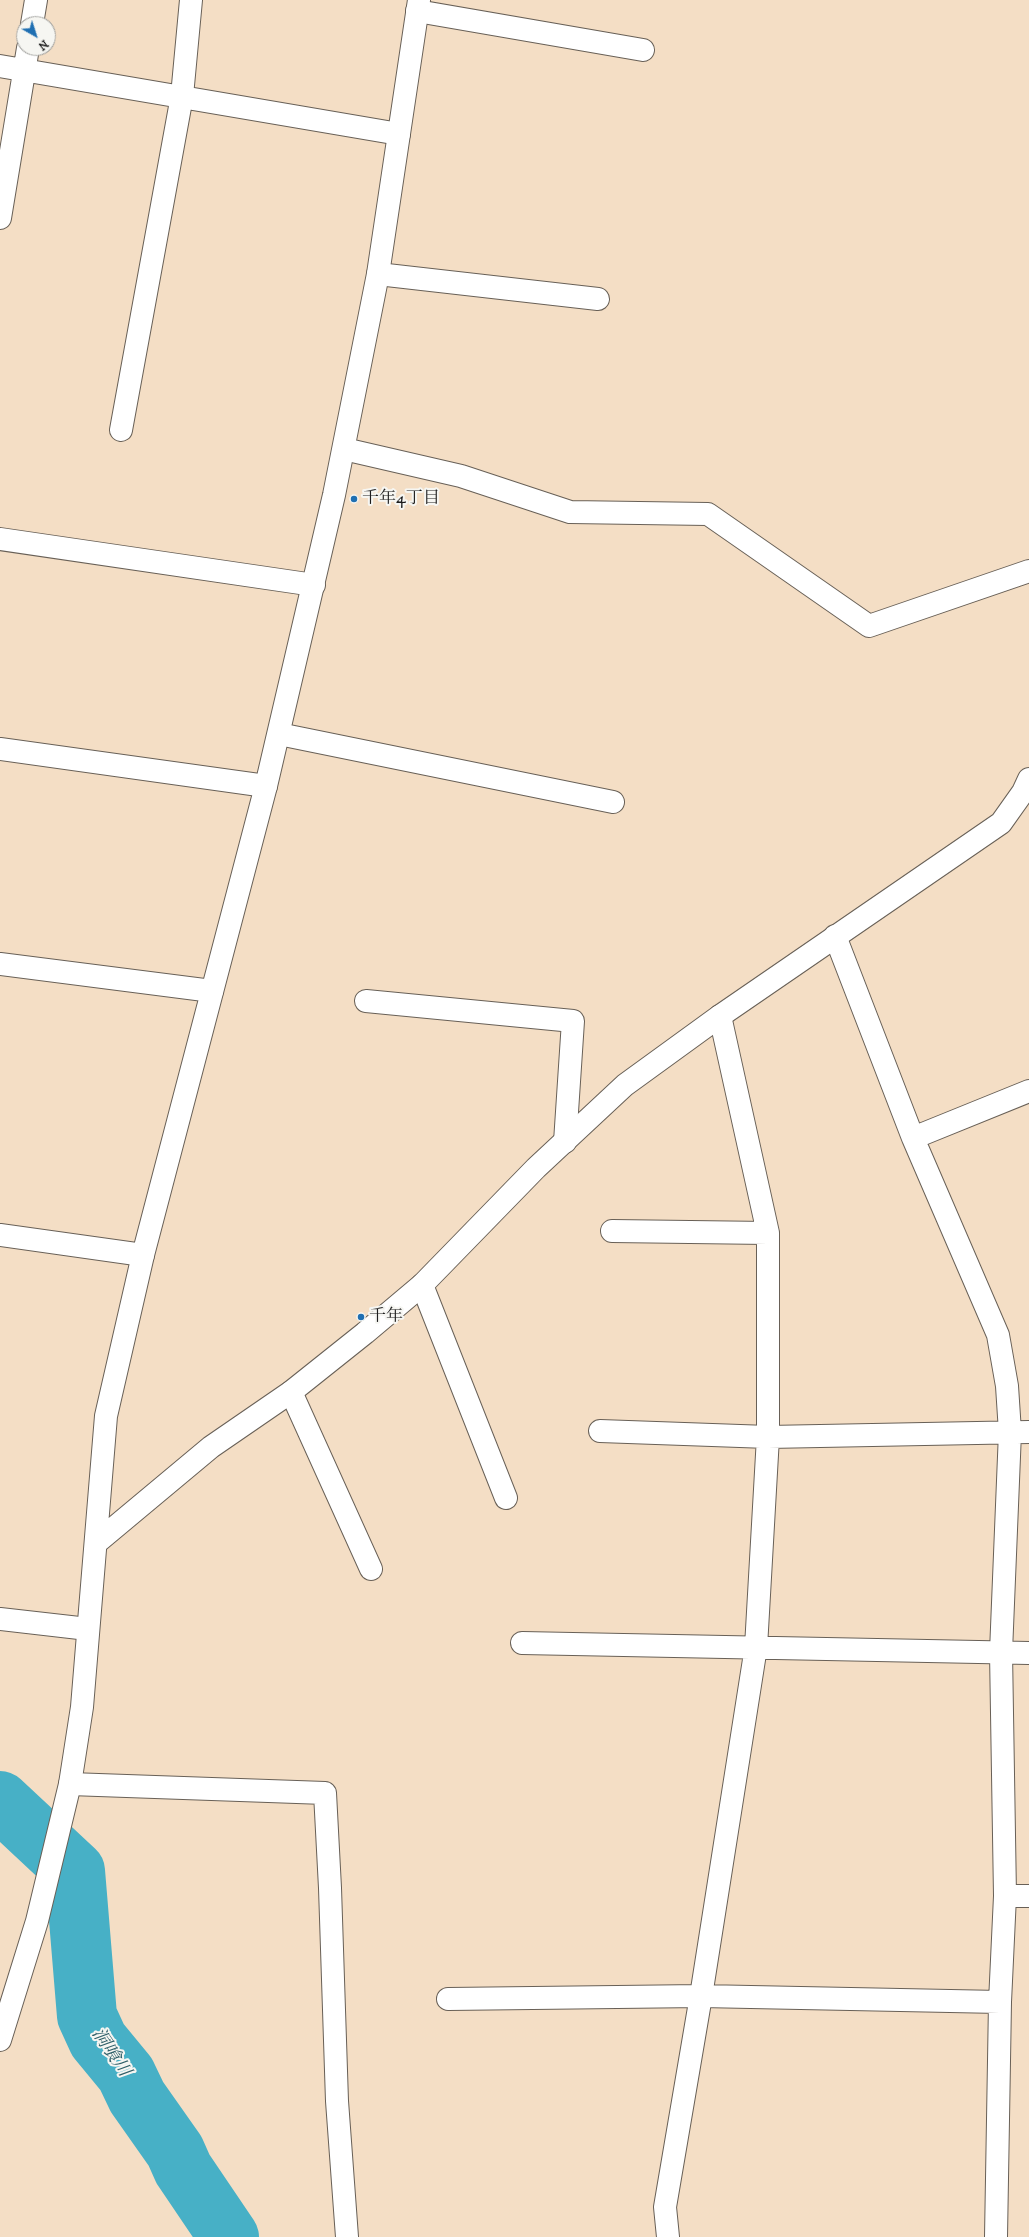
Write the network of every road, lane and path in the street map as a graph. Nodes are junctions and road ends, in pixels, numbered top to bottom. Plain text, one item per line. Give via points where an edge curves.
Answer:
1 (36, 0) edge
2 (191, 0) edge
3 (418, 6) edge
4 (33, 16) edge
5 (643, 50) dead end
6 (27, 56) edge
7 (0, 66) edge
8 (25, 70) junction
9 (182, 96) junction
10 (399, 134) junction
11 (0, 218) edge
12 (378, 274) junction
13 (598, 299) dead end
14 (121, 430) dead end
15 (344, 449) junction
16 (0, 540) edge
17 (1029, 571) edge
18 (314, 585) junction
19 (279, 734) junction
20 (0, 748) edge
21 (1029, 779) edge
22 (266, 786) junction
23 (613, 802) dead end
24 (835, 936) junction
25 (0, 964) edge
26 (212, 991) junction
27 (366, 1001) dead end
28 (720, 1016) junction
29 (1029, 1091) edge
30 (913, 1138) junction
31 (565, 1142) junction
32 (612, 1231) dead end
33 (768, 1232) junction
34 (0, 1235) edge
35 (143, 1255) junction
36 (422, 1285) junction
37 (291, 1392) junction
38 (600, 1431) dead end
39 (1019, 1432) edge
40 (768, 1437) junction
41 (506, 1498) dead end
42 (96, 1543) junction
43 (371, 1569) dead end
44 (0, 1619) edge
45 (88, 1629) junction
46 (522, 1643) dead end
47 (756, 1647) junction
48 (1001, 1652) junction
49 (1029, 1653) edge
50 (70, 1784) junction
51 (1005, 1896) junction
52 (1029, 1896) edge
53 (701, 1996) junction
54 (448, 1999) dead end
55 (1000, 2002) junction
56 (0, 2040) edge
57 (347, 2237) edge
58 (668, 2237) edge
59 (996, 2237) edge

1 - 4 street
2 - 9 street
3 - 5 street
3 - 10 street
6 - 8 street
7 - 8 street
8 - 9 street
8 - 11 street
9 - 10 street
9 - 14 street
10 - 12 street
12 - 13 street
12 - 15 street
15 - 17 street via 461,476 570,512 708,514 869,626
15 - 18 street
16 - 18 street
18 - 19 street
19 - 22 street
19 - 23 street
20 - 22 street
21 - 24 street via 1023,792 1000,823
22 - 26 street
24 - 28 street
24 - 30 street
25 - 26 street
26 - 35 street
27 - 31 street via 573,1020
28 - 31 street via 625,1085
28 - 33 street
29 - 30 street
30 - 39 street via 998,1335
31 - 36 street via 536,1168
32 - 33 street
33 - 40 street
34 - 35 street
35 - 42 street via 106,1416
36 - 37 street
36 - 41 street
37 - 42 street via 211,1447
37 - 43 street
38 - 40 street
39 - 40 street
39 - 48 street
40 - 47 street
42 - 45 street
44 - 45 street
45 - 50 street via 82,1707
46 - 47 street
47 - 48 street
47 - 53 street
48 - 49 street
48 - 51 street
50 - 56 street via 37,1921
50 - 57 street via 325,1793 337,2101
51 - 52 street
51 - 55 street
53 - 54 street
53 - 55 street
53 - 58 street via 665,2208
55 - 59 street

